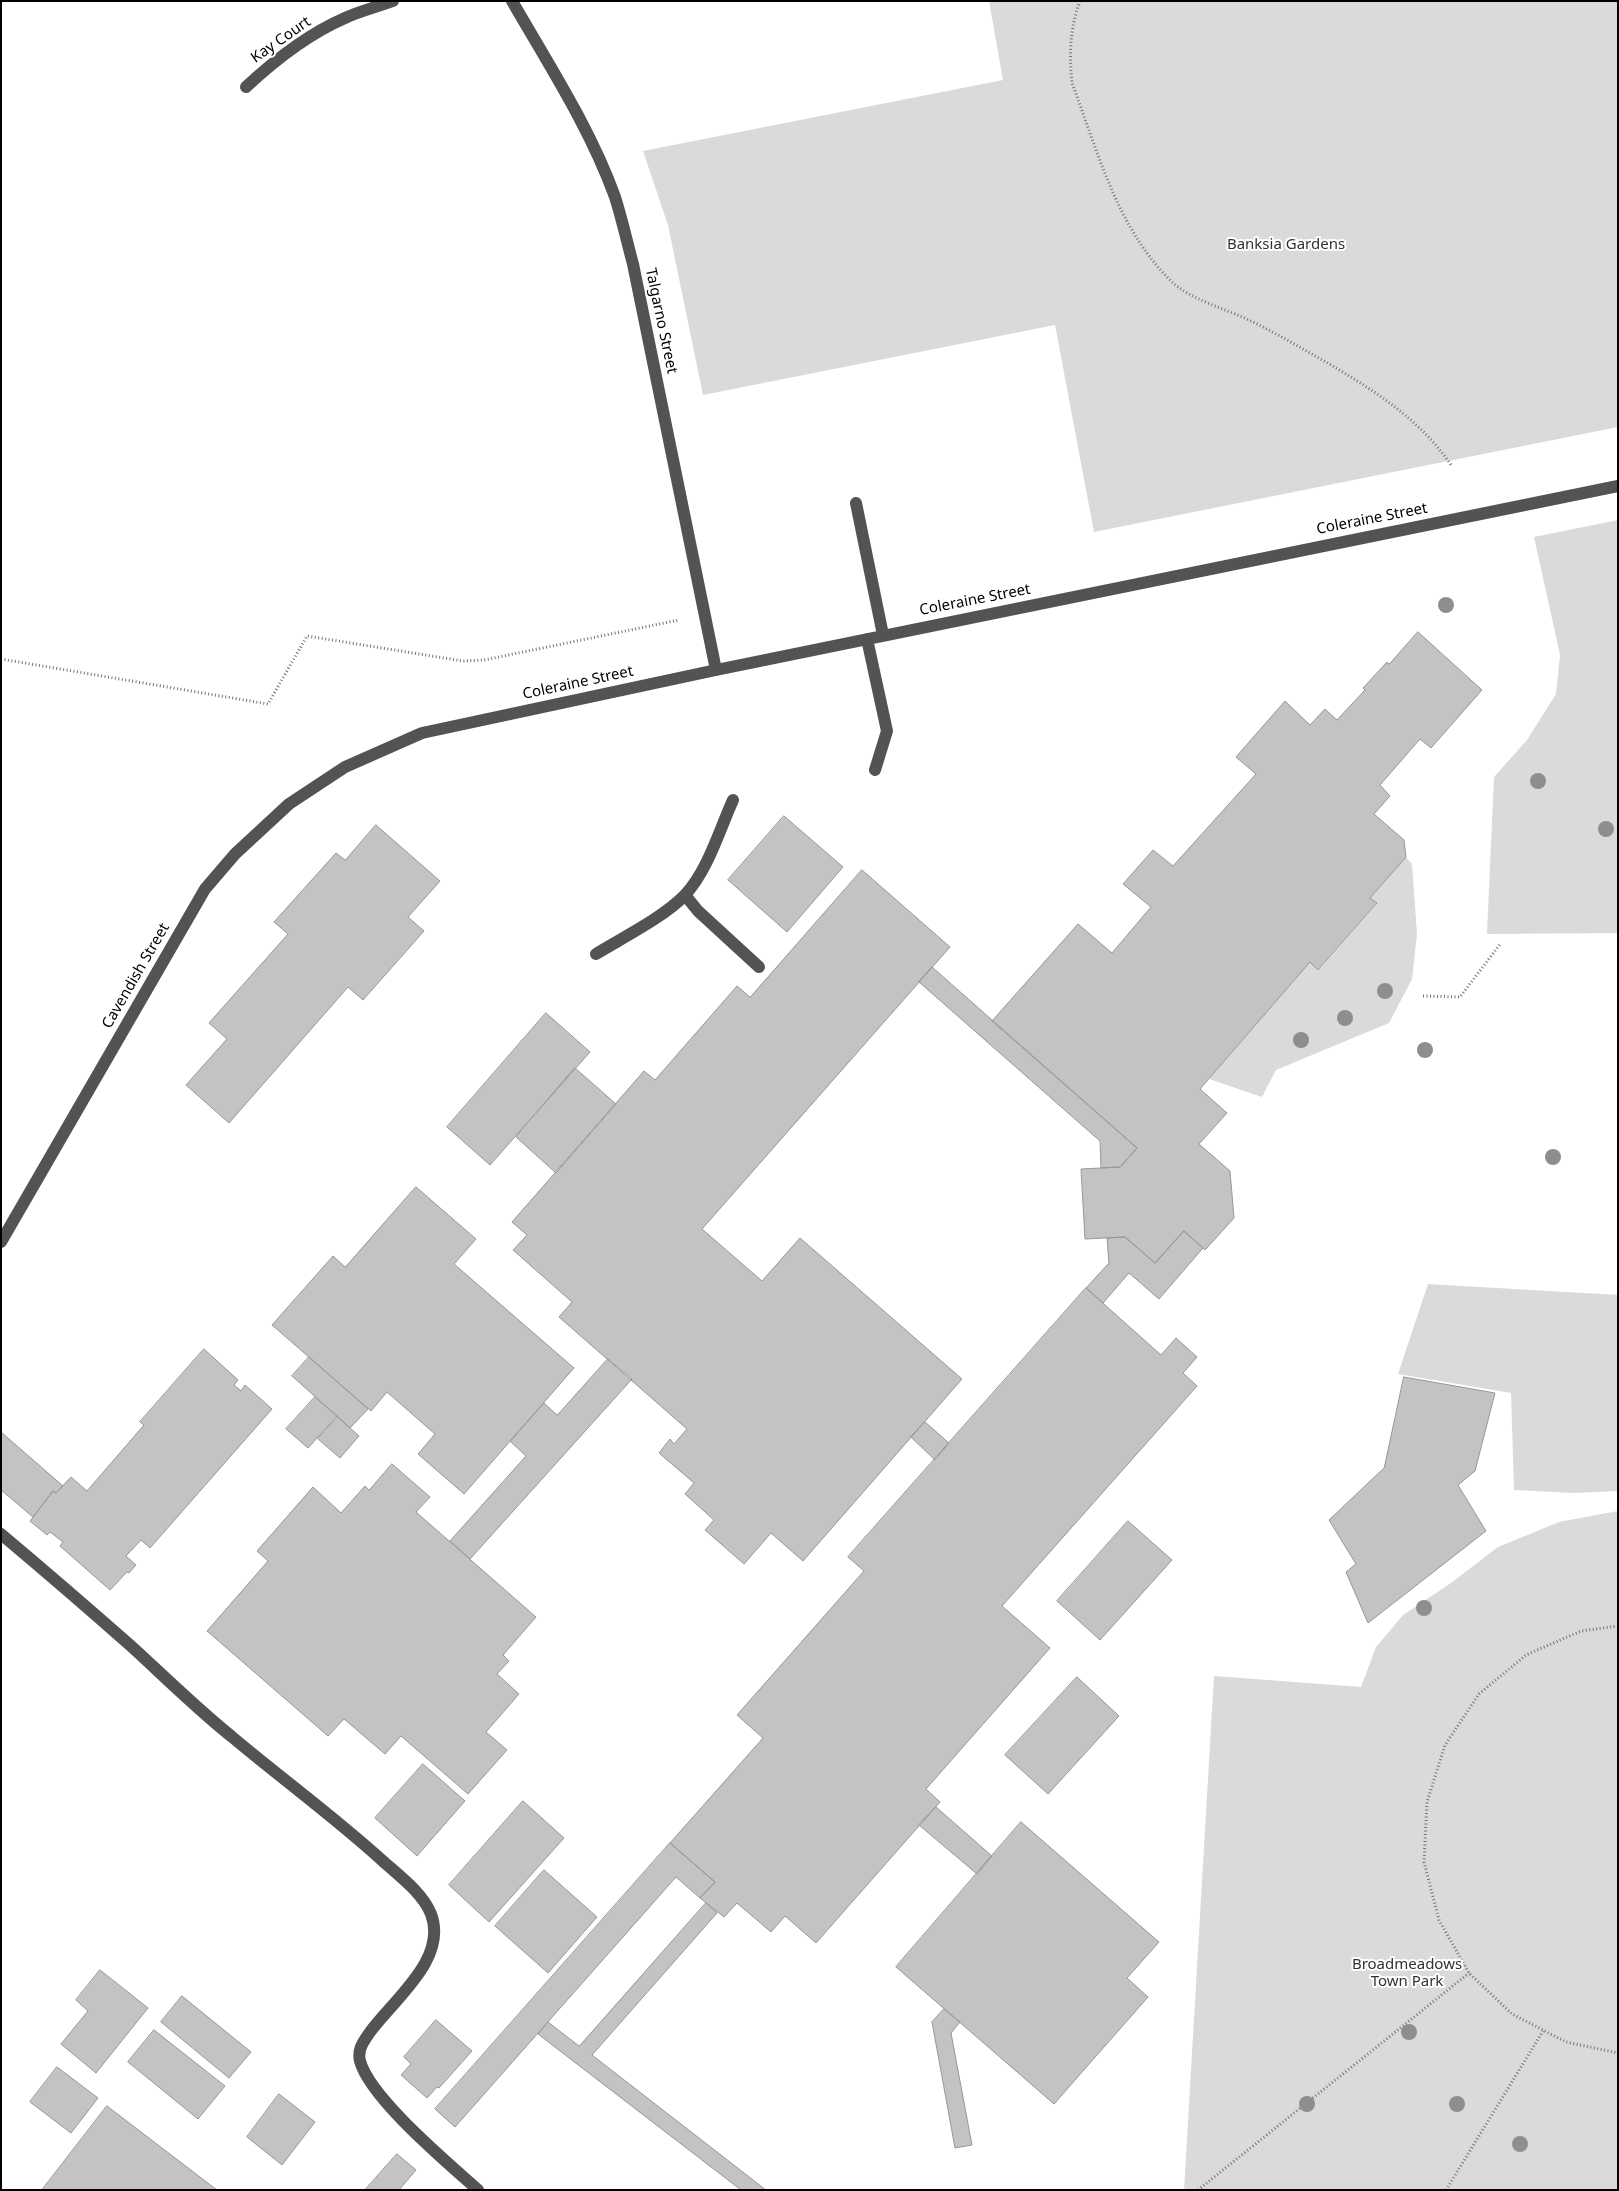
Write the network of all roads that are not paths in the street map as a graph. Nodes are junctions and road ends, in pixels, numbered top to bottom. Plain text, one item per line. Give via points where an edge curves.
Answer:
1 (393, 1) edge
2 (512, 1) edge
3 (246, 87) dead end
4 (1618, 486) edge
5 (856, 503) dead end
6 (882, 635) junction
7 (867, 639) junction
8 (716, 670) junction
9 (345, 767) joint
10 (875, 770) dead end
11 (733, 800) dead end
12 (685, 895) junction
13 (596, 954) dead end
14 (759, 967) dead end
15 (1, 1242) edge
16 (1, 1534) edge
17 (478, 2190) edge

1 - 3 street, Kay Court via 345,18 303,41
2 - 8 street, Talgarno Street via 571,101 615,198 633,264
4 - 6 street, Coleraine Street
5 - 6 street
6 - 7 street, Coleraine Street
7 - 8 street, Coleraine Street
7 - 10 street via 887,731
8 - 9 street, Coleraine Street via 422,733
9 - 15 street, Cavendish Street via 288,804 234,854 205,889
11 - 12 street via 703,868
12 - 13 street
12 - 14 street
16 - 17 street via 229,1735 360,1841 424,1901 435,1933 433,1948 425,1966 360,2045 359,2059 389,2105

